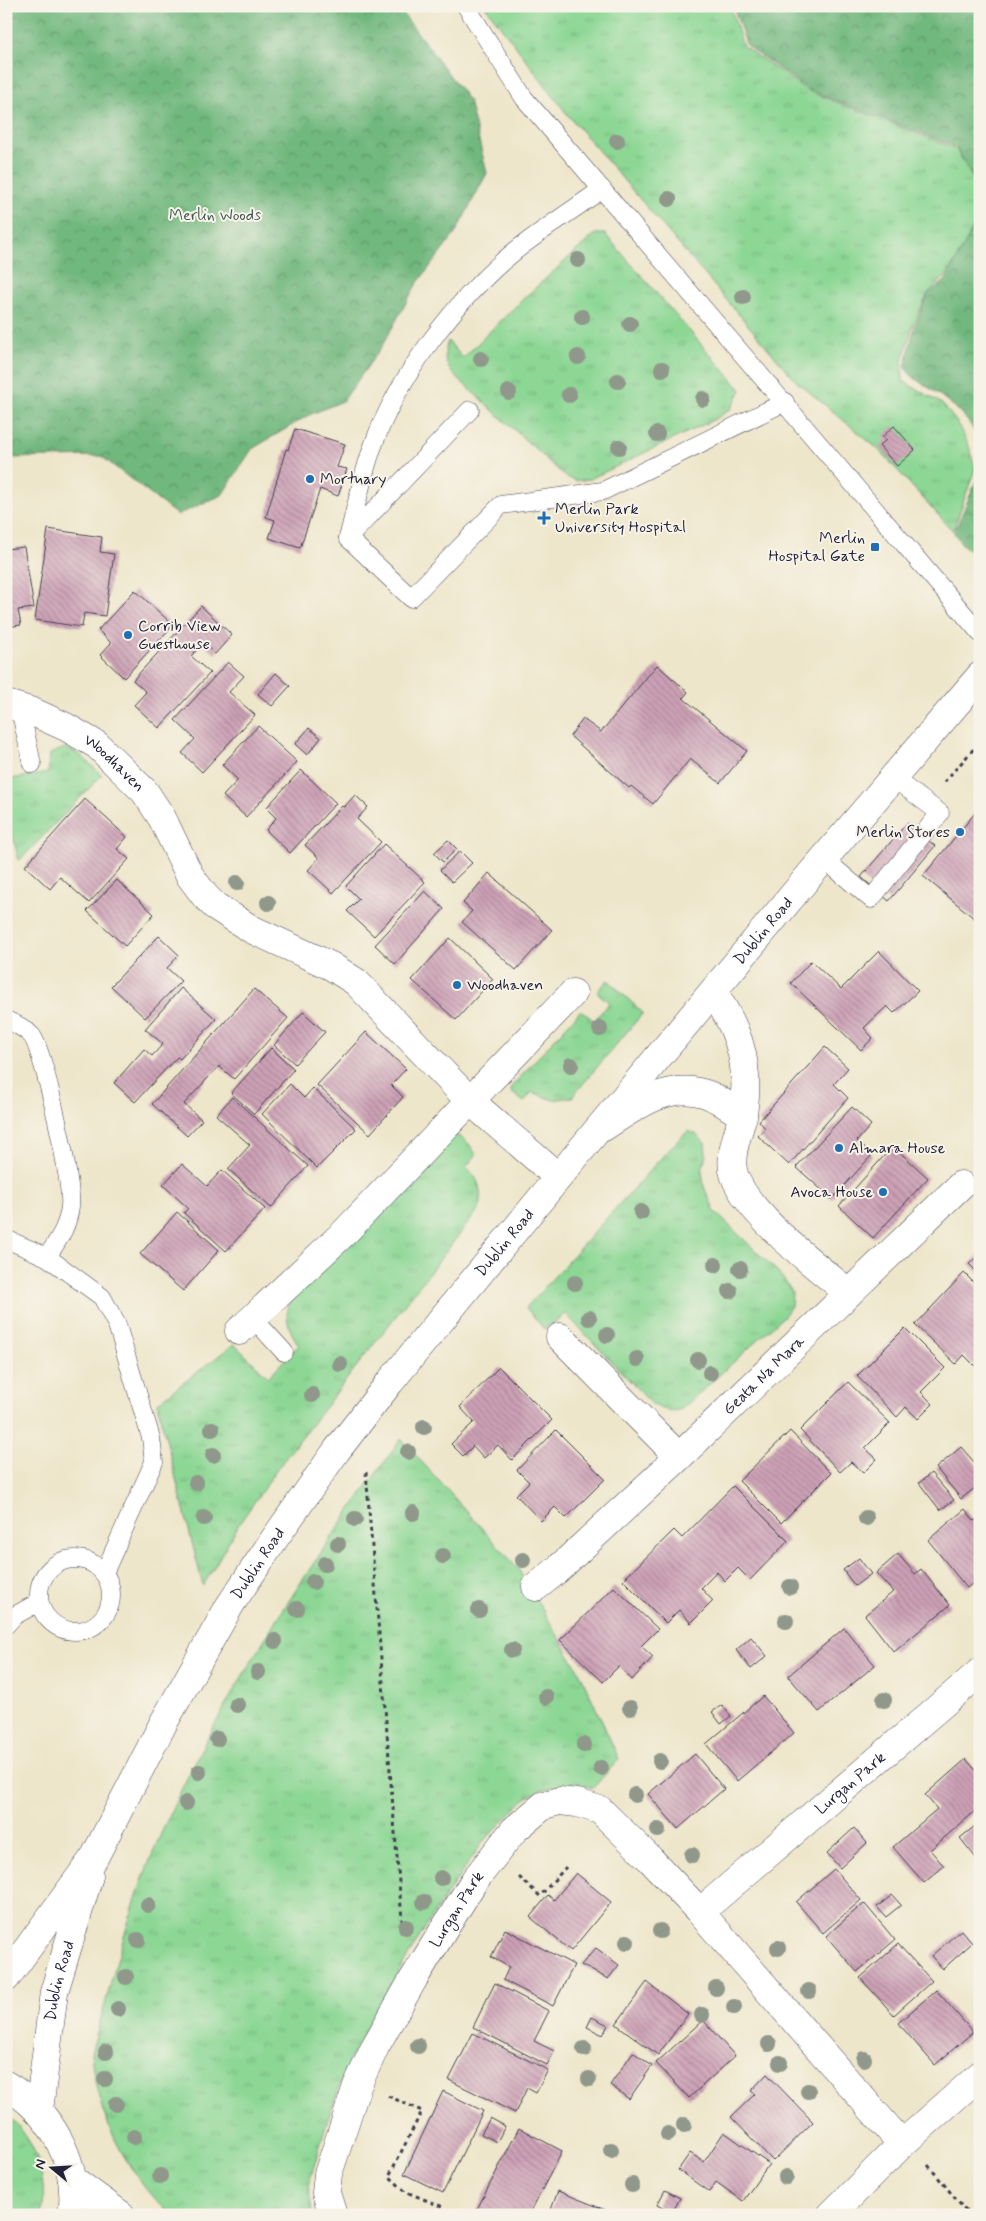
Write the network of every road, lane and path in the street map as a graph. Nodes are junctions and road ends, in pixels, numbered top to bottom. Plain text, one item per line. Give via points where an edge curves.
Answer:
1 (466, 6) edge
2 (602, 189) junction
3 (785, 402) junction
4 (470, 410) dead end
5 (348, 538) junction
6 (980, 632) edge
7 (980, 676) edge
8 (13, 706) edge
9 (32, 764) dead end
10 (893, 778) junction
11 (824, 859) junction
12 (714, 992) junction
13 (573, 993) dead end
14 (6, 1020) edge
15 (469, 1100) junction
16 (742, 1116) junction
17 (594, 1134) junction
18 (558, 1177) junction
19 (962, 1185) dead end
20 (6, 1239) edge
21 (47, 1257) junction
22 (848, 1293) junction
23 (246, 1325) joint
24 (560, 1337) dead end
25 (284, 1352) dead end
26 (679, 1457) junction
27 (366, 1472) dead end
28 (104, 1573) junction
29 (536, 1587) dead end
30 (40, 1602) junction
31 (6, 1625) edge
32 (978, 1676) edge
33 (95, 1856) junction
34 (566, 1867) dead end
35 (514, 1873) dead end
36 (700, 1912) junction
37 (428, 1954) junction
38 (6, 1978) edge
39 (980, 2075) edge
40 (6, 2085) edge
41 (386, 2095) dead end
42 (39, 2110) junction
43 (904, 2141) junction
44 (72, 2179) junction
45 (443, 2207) dead end
46 (72, 2215) edge
47 (121, 2215) edge
48 (333, 2215) edge
49 (831, 2215) edge
50 (968, 2215) edge

1 - 2 lane via 524,98
2 - 3 lane
2 - 5 lane via 515,252 475,288 438,331 397,394 373,446
3 - 5 lane via 603,491 501,505 411,598
3 - 6 lane
4 - 5 lane
7 - 10 street, Dublin Road
8 - 9 lane, Woodhaven
8 - 15 street, Woodhaven via 66,727 110,756 154,804 182,861 210,901 239,922 331,966 356,982
10 - 11 street, Dublin Road
10 - 11 lane via 940,813 871,899
11 - 12 street, Dublin Road
12 - 16 street via 735,1032 746,1072
12 - 17 street, Dublin Road
13 - 15 street
14 - 21 lane via 20,1026 32,1037 43,1061 67,1171 71,1204 66,1226
15 - 18 street, Woodhaven
15 - 23 street via 346,1231
16 - 17 street via 709,1095 678,1091 646,1100
16 - 22 street via 734,1150 734,1170 745,1194 766,1221
17 - 18 street, Dublin Road
18 - 33 street, Dublin Road via 390,1382 275,1538 230,1605 188,1679
19 - 22 street, Geata Na Mara
20 - 21 lane
21 - 28 lane via 102,1297 117,1325 152,1438 154,1462
22 - 26 street, Geata Na Mara
23 - 25 lane
24 - 26 street
26 - 29 street, Geata Na Mara
27 - 37 path via 404,1939
28 - 30 lane via 84,1560 60,1562 42,1578
28 - 30 lane via 111,1596 108,1607 94,1625 84,1630 72,1631 51,1622 43,1613
30 - 31 lane via 14,1616
32 - 36 street, Lurgan Park
33 - 38 street, Dublin Road
33 - 42 street, Dublin Road via 54,1992
34 - 35 path via 540,1896
36 - 37 street, Lurgan Park via 605,1814 560,1801 544,1805 508,1836 474,1880
36 - 43 street, Lurgan Park
37 - 48 street, Lurgan Park via 376,2045 357,2086 328,2174 326,2193
39 - 43 street
40 - 42 street
41 - 45 path via 422,2112 390,2176 406,2192
42 - 44 street via 61,2143
43 - 49 street
43 - 50 path
44 - 46 street
44 - 47 street

